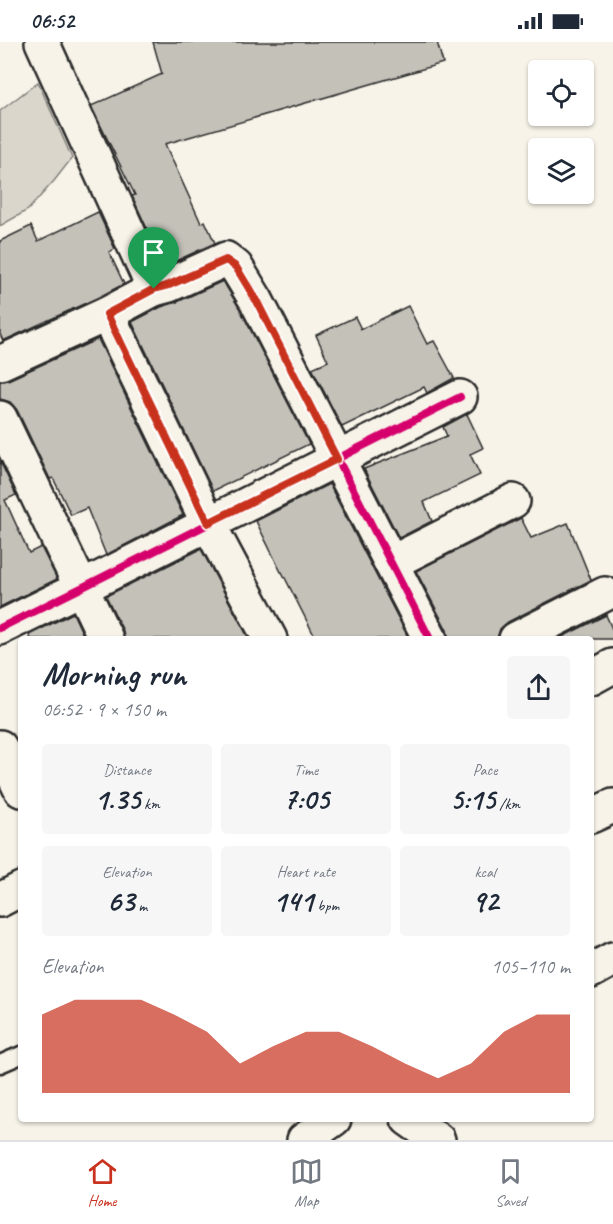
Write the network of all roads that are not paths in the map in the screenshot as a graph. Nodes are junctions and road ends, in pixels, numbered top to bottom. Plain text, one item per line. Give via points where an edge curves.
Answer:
1 (42, 42) edge
2 (154, 289) junction
3 (107, 314) junction
4 (0, 363) edge
5 (460, 397) dead end
6 (0, 418) edge
7 (337, 459) junction
8 (513, 501) dead end
9 (208, 523) junction
10 (391, 562) junction
11 (81, 588) junction
12 (605, 594) dead end
13 (0, 628) edge
14 (105, 636) edge
15 (268, 636) edge
16 (428, 636) edge
17 (522, 636) edge
18 (613, 666) edge
19 (594, 676) edge
20 (0, 747) edge
21 (18, 784) edge
22 (613, 806) edge
23 (594, 815) edge
24 (18, 891) edge
25 (0, 900) edge
26 (613, 959) edge
27 (594, 969) edge
28 (18, 1056) edge
29 (0, 1064) edge
30 (330, 1122) edge
31 (412, 1122) edge
32 (304, 1140) edge
33 (438, 1140) edge

1 - 2 street
2 - 3 street
2 - 7 street via 226,260 236,267
3 - 4 street
3 - 9 street
5 - 7 street
6 - 11 street
7 - 9 street
7 - 10 street
8 - 10 street
9 - 11 street
9 - 15 street
10 - 16 street
11 - 13 street
11 - 14 street
12 - 17 street
18 - 19 street
20 - 21 street
22 - 23 street
24 - 25 street
26 - 27 street
28 - 29 lane
30 - 32 street
31 - 33 street

